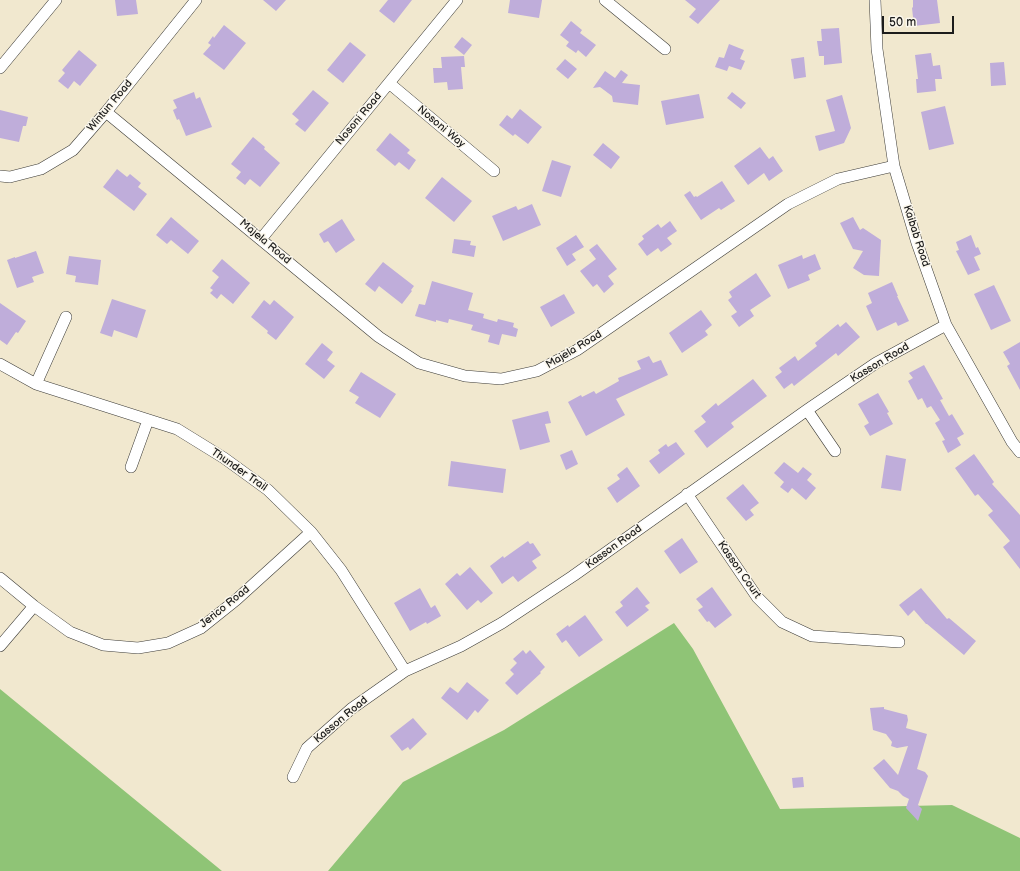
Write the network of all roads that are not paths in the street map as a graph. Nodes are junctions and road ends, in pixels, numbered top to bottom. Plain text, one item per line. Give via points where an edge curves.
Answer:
1 (56, 0) edge
2 (196, 0) edge
3 (457, 0) edge
4 (605, 0) edge
5 (875, 0) edge
6 (665, 49) dead end
7 (0, 68) edge
8 (388, 83) junction
9 (106, 112) junction
10 (894, 166) junction
11 (494, 171) dead end
12 (0, 176) edge
13 (261, 238) junction
14 (66, 317) dead end
15 (946, 325) junction
16 (0, 364) edge
17 (36, 384) junction
18 (807, 410) junction
19 (148, 420) junction
20 (835, 451) dead end
21 (1020, 452) edge
22 (131, 467) dead end
23 (687, 494) junction
24 (311, 532) junction
25 (0, 578) edge
26 (34, 606) junction
27 (899, 642) dead end
28 (0, 646) edge
29 (405, 671) junction
30 (294, 778) dead end

1 - 7 street
2 - 9 street, Wintun Road
3 - 8 street, Nosoni Road
4 - 6 street
5 - 10 street, Kaibab Road via 877,49
8 - 11 street, Nosoni Way
8 - 13 street, Nosoni Road
9 - 12 street, Wintun Road via 73,150 41,169 10,177
9 - 13 street, Majela Road
10 - 13 street, Majela Road via 838,179 788,204 577,350 537,371 503,379 465,376 419,363 379,337
10 - 15 street, Kaibab Road via 917,244
14 - 17 street
15 - 18 street, Kasson Road via 876,363
15 - 21 street, Kaibab Road
16 - 17 street, Thunder Trail
17 - 19 street, Thunder Trail
18 - 20 street
18 - 23 street, Kasson Road
19 - 22 street
19 - 24 street, Thunder Trail via 177,429 224,458 268,490
23 - 27 street, Kasson Court via 757,597 782,622 812,636
23 - 29 street, Kasson Road via 573,576 502,623 461,646
24 - 26 street, Jerico Road via 201,628 168,643 138,648 103,645 70,632
24 - 29 street, Thunder Trail via 341,570
25 - 26 street, Jerico Road
26 - 28 street
29 - 30 street, Kasson Road via 351,709 307,748

